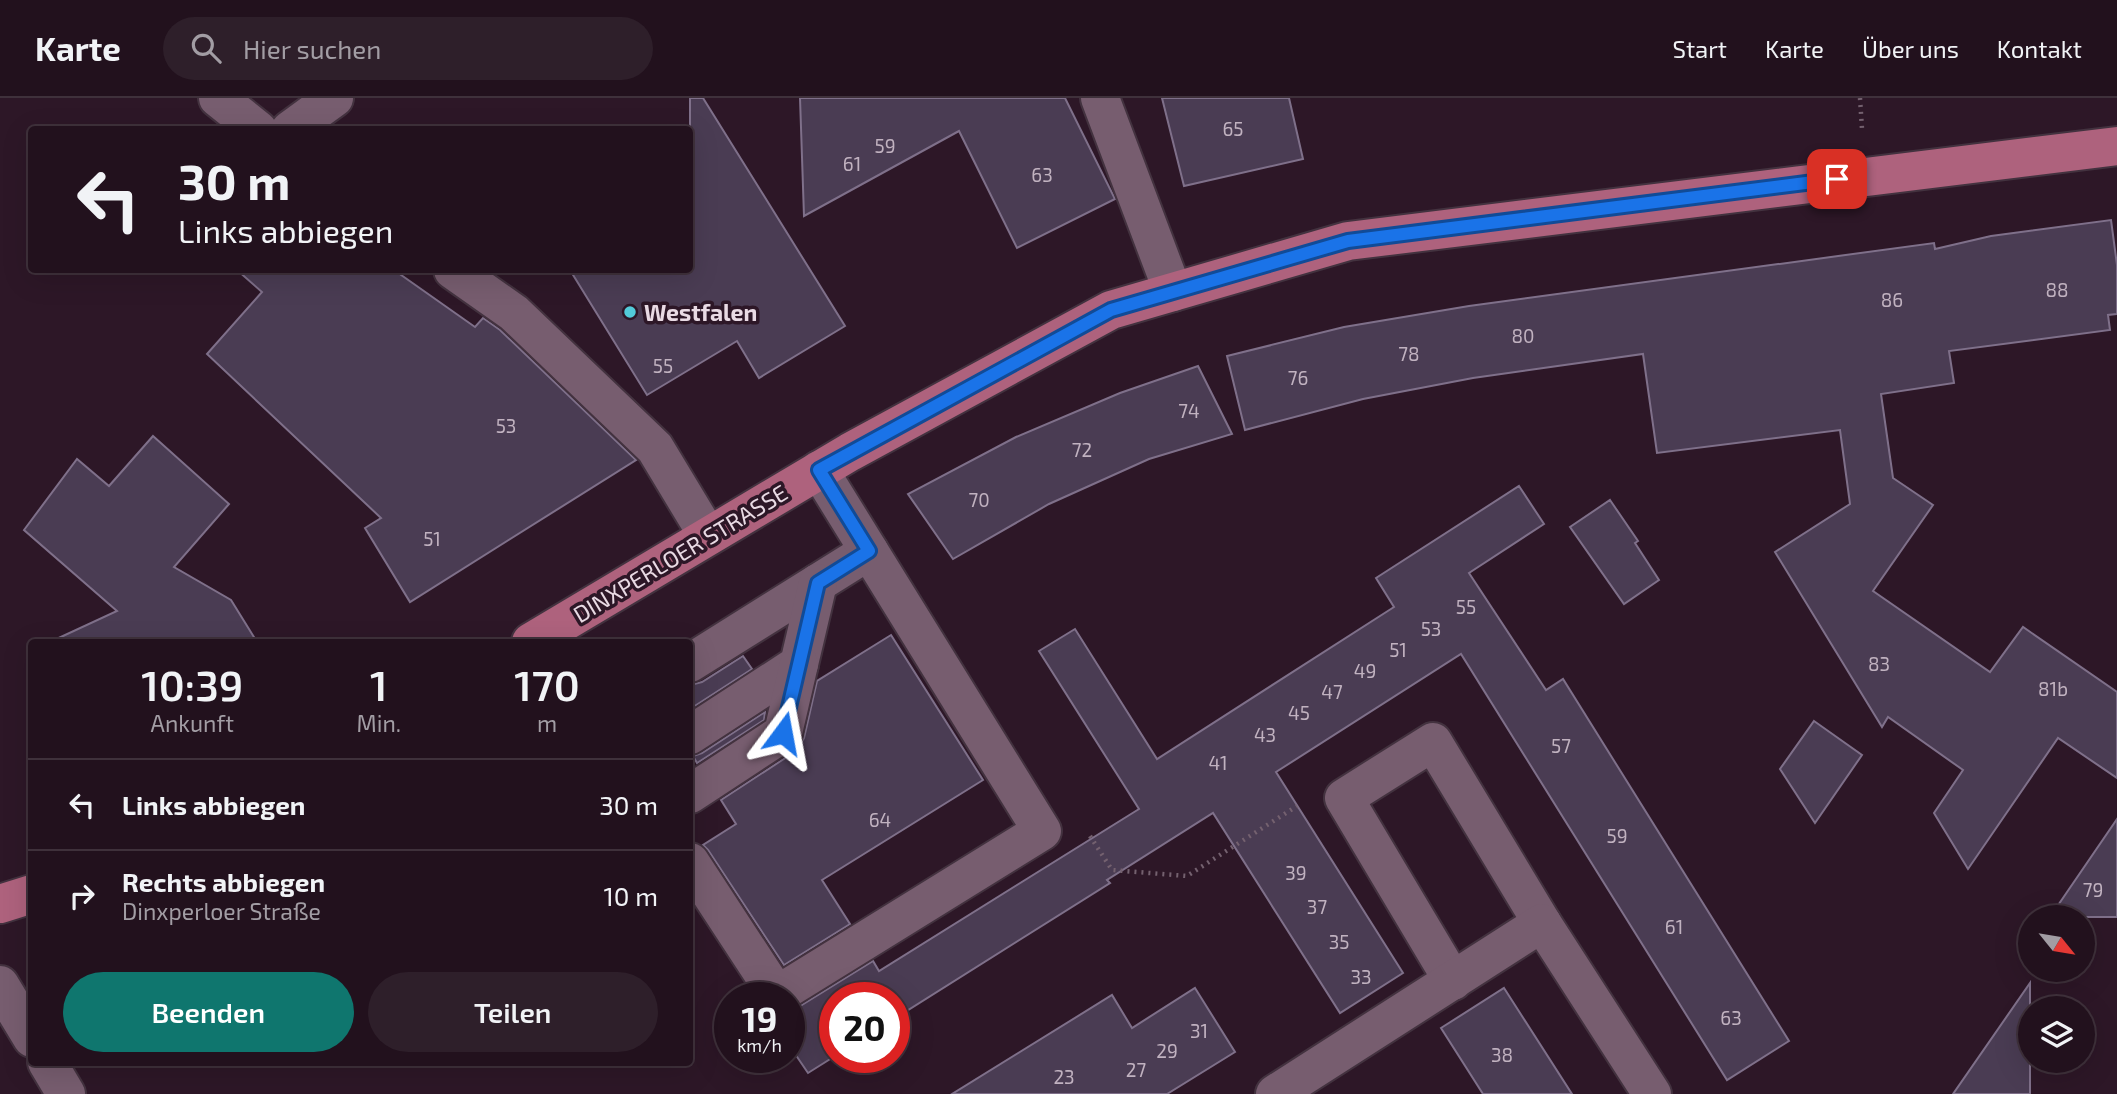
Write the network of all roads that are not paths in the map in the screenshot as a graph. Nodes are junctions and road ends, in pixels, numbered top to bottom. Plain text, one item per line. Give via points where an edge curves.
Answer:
1 (218, 98) edge
2 (334, 98) edge
3 (1100, 98) edge
4 (253, 126) edge
5 (296, 126) edge
6 (2117, 146) edge
7 (457, 273) edge
8 (1173, 292) junction
9 (819, 470) junction
10 (708, 536) junction
11 (869, 551) junction
12 (818, 583) junction
13 (536, 639) edge
14 (693, 661) edge
15 (799, 664) junction
16 (693, 733) edge
17 (693, 792) edge
18 (693, 867) edge
19 (28, 895) edge
20 (0, 904) edge
21 (1542, 923) junction
22 (1452, 981) junction
23 (0, 985) edge
24 (28, 1031) edge
25 (49, 1066) edge
26 (66, 1094) edge
27 (1275, 1094) edge
28 (1652, 1094) edge

1 - 4 street
2 - 5 street
3 - 8 street
6 - 8 main road, DINXPERLOER STRASSE via 1348,241
7 - 10 street via 513,313 655,448
8 - 9 main road, DINXPERLOER STRASSE via 1111,310
9 - 10 main road, DINXPERLOER STRASSE
9 - 11 street
10 - 13 main road, DINXPERLOER STRASSE
11 - 12 street
11 - 18 street via 1042,831 777,995
12 - 14 street
12 - 15 street
15 - 16 street
15 - 17 street via 783,733
19 - 20 main road
21 - 22 street
21 - 22 street via 1433,742 1344,798
21 - 28 street
22 - 27 street
23 - 24 street
25 - 26 street

